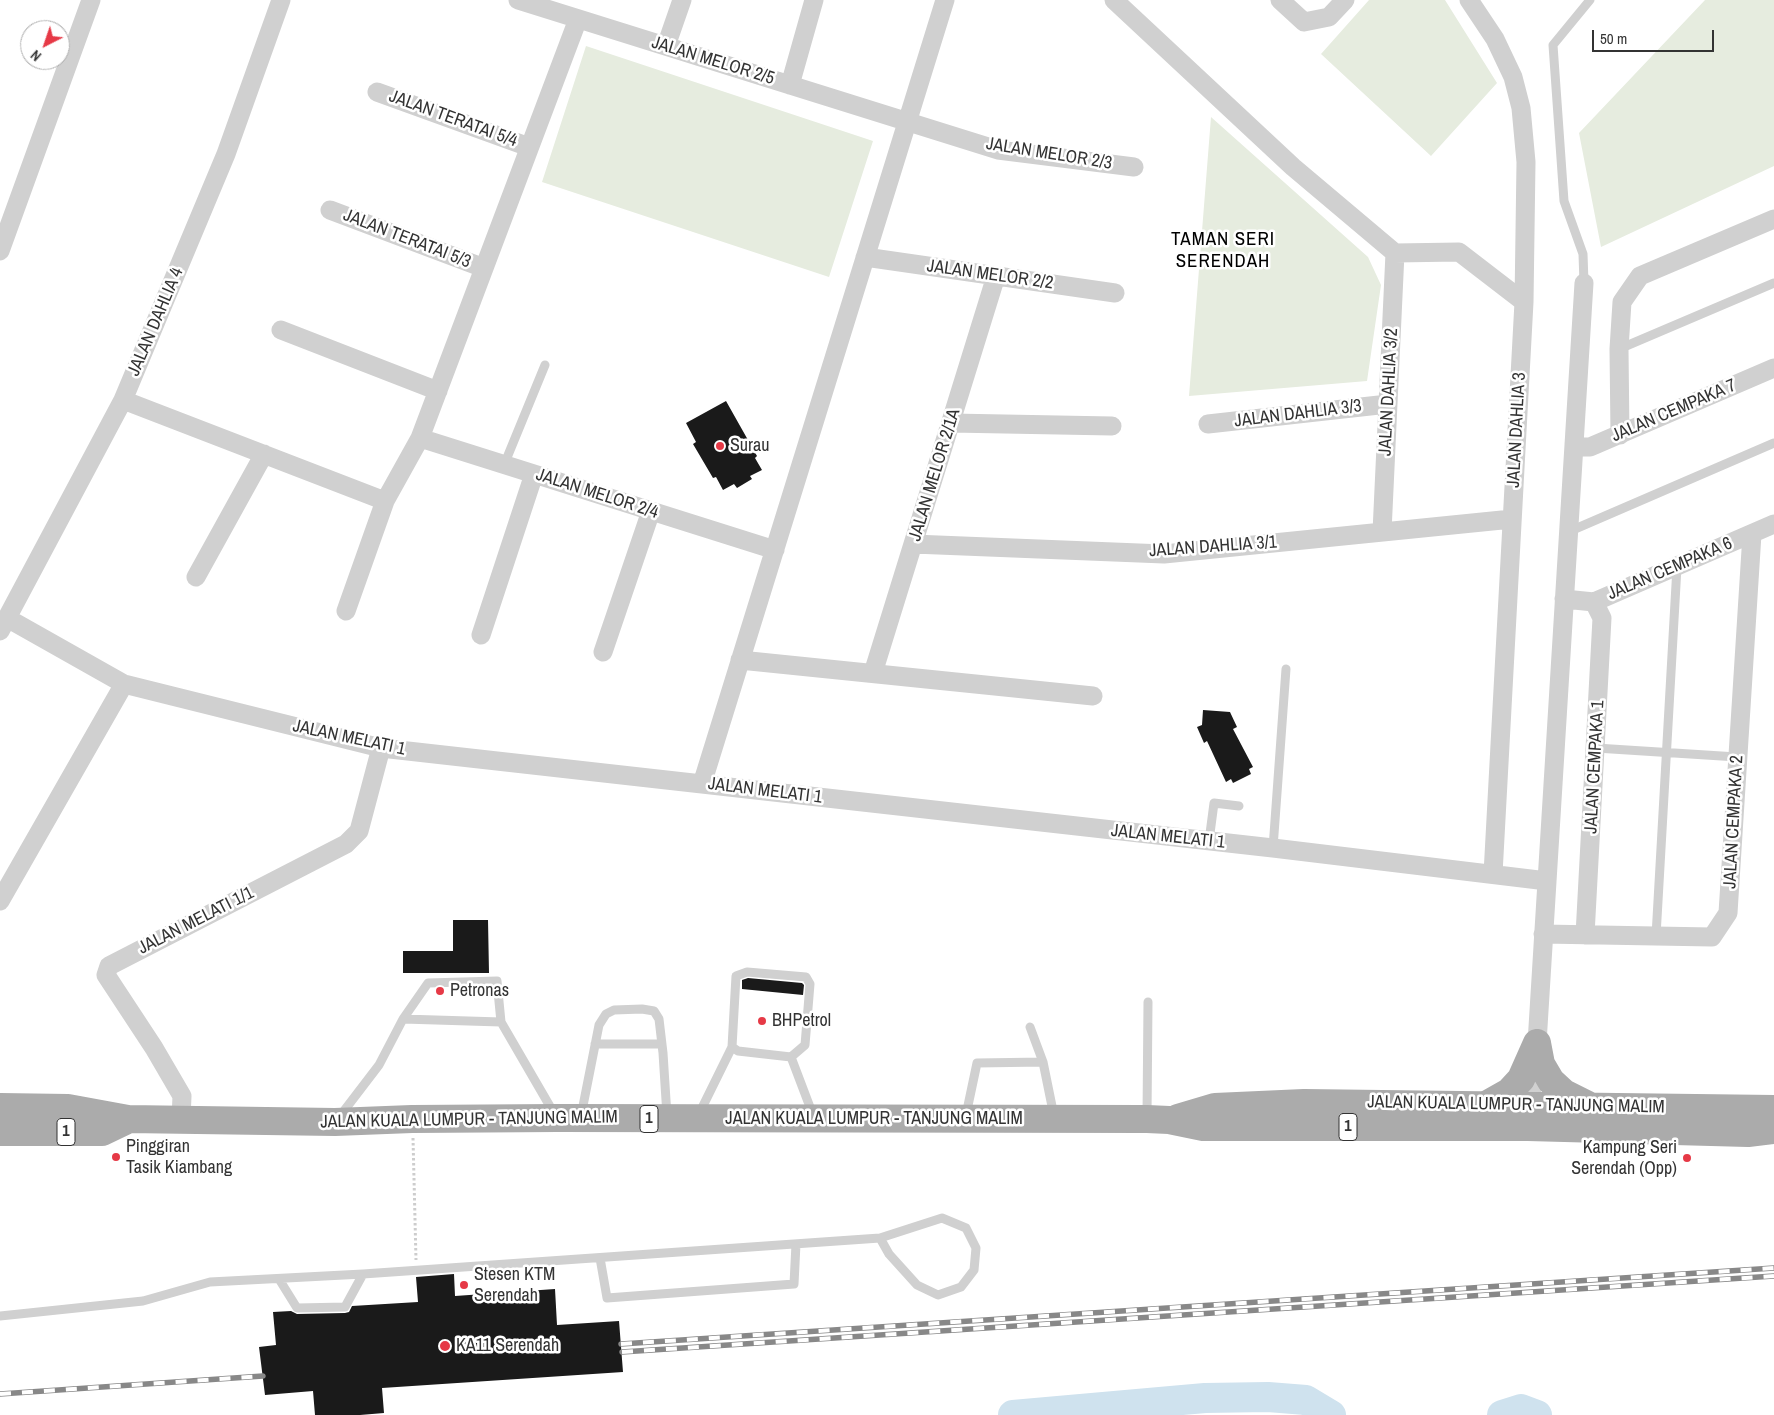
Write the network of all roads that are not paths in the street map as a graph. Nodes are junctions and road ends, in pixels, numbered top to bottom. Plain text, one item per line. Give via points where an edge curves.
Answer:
1 (92, 0) edge
2 (281, 0) edge
3 (518, 0) edge
4 (682, 0) edge
5 (814, 0) edge
6 (945, 0) edge
7 (1114, 0) edge
8 (1280, 0) edge
9 (1345, 0) edge
10 (1468, 0) edge
11 (1590, 0) edge
12 (578, 19) junction
13 (666, 46) junction
14 (790, 85) junction
15 (377, 92) dead end
16 (908, 122) junction
17 (529, 147) junction
18 (1134, 167) dead end
19 (330, 210) dead end
20 (1774, 219) edge
21 (0, 251) edge
22 (1396, 253) junction
23 (866, 257) junction
24 (484, 268) junction
25 (996, 276) junction
26 (1584, 283) joint
27 (1774, 283) edge
28 (1115, 293) dead end
29 (1524, 302) junction
30 (281, 330) dead end
31 (1618, 350) junction
32 (545, 364) dead end
33 (1774, 368) edge
34 (438, 391) junction
35 (123, 400) junction
36 (1388, 404) junction
37 (951, 423) junction
38 (1208, 424) dead end
39 (1112, 426) dead end
40 (1620, 435) junction
41 (420, 438) junction
42 (1774, 443) edge
43 (1574, 447) junction
44 (264, 454) junction
45 (504, 465) junction
46 (534, 474) junction
47 (385, 501) junction
48 (651, 511) junction
49 (1512, 519) junction
50 (1774, 524) edge
51 (1382, 532) junction
52 (1568, 532) junction
53 (1752, 534) junction
54 (913, 544) junction
55 (774, 550) junction
56 (1677, 566) junction
57 (196, 578) dead end
58 (1564, 599) junction
59 (1594, 602) junction
60 (346, 610) dead end
61 (3, 624) edge
62 (481, 635) dead end
63 (603, 652) dead end
64 (740, 660) junction
65 (1286, 669) dead end
66 (873, 673) junction
67 (124, 684) junction
68 (1092, 696) dead end
69 (381, 748) junction
70 (1596, 748) junction
71 (1667, 753) junction
72 (1737, 758) junction
73 (702, 784) junction
74 (1239, 806) dead end
75 (1209, 841) junction
76 (1274, 848) junction
77 (1493, 874) junction
78 (1547, 881) junction
79 (0, 901) edge
80 (1543, 934) junction
81 (1585, 934) junction
82 (1656, 936) junction
83 (1148, 1002) dead end
84 (403, 1019) junction
85 (501, 1022) junction
86 (1030, 1027) dead end
87 (1536, 1043) junction
88 (595, 1044) junction
89 (662, 1044) junction
90 (732, 1047) junction
91 (791, 1057) junction
92 (1043, 1062) junction
93 (1486, 1105) junction
94 (1589, 1106) junction
95 (0, 1107) edge
96 (1774, 1109) edge
97 (1529, 1116) junction
98 (569, 1118) junction
99 (128, 1119) junction
100 (181, 1119) junction
101 (667, 1119) junction
102 (696, 1119) junction
103 (814, 1119) junction
104 (965, 1119) junction
105 (1055, 1119) junction
106 (1158, 1119) junction
107 (335, 1122) junction
108 (1774, 1130) edge
109 (0, 1132) edge
110 (880, 1238) junction
111 (796, 1244) junction
112 (600, 1258) junction
113 (363, 1274) junction
114 (279, 1279) junction
115 (0, 1316) edge

1 - 21 street
2 - 35 street, JALAN DAHLIA 4 via 226,154
3 - 12 street, JALAN MELOR 2/5
4 - 13 street
5 - 14 street
6 - 16 street
7 - 22 street via 1293,167
8 - 9 street via 1304,22 1329,17
10 - 29 street, JALAN DAHLIA 3 via 1495,39 1513,77 1521,108 1526,162
11 - 26 lane via 1553,45 1564,201 1583,254
12 - 13 street, JALAN MELOR 2/5
12 - 17 street
13 - 14 street, JALAN MELOR 2/5
14 - 16 street, JALAN MELOR 2/5
15 - 17 street, JALAN TERATAI 5/4
16 - 18 street, JALAN MELOR 2/3 via 998,150
16 - 23 street
17 - 24 street
19 - 24 street, JALAN TERATAI 5/3
20 - 31 street via 1640,276 1622,302
22 - 29 street via 1459,252
22 - 36 street, JALAN DAHLIA 3/2
23 - 25 street, JALAN MELOR 2/2
23 - 55 street
24 - 34 street
25 - 28 street, JALAN MELOR 2/2
25 - 37 street, JALAN MELOR 2/1A
26 - 43 street
27 - 31 lane
29 - 49 street, JALAN DAHLIA 3
30 - 34 street
31 - 40 street
32 - 45 lane
33 - 40 street, JALAN CEMPAKA 7
34 - 41 street
35 - 44 street
35 - 61 street, JALAN DAHLIA 4
36 - 38 street, JALAN DAHLIA 3/3
36 - 51 street, JALAN DAHLIA 3/2
37 - 39 street
37 - 54 street, JALAN MELOR 2/1A
40 - 43 street, JALAN CEMPAKA 7 via 1590,447
41 - 45 street, JALAN MELOR 2/4
41 - 47 street
42 - 52 lane
43 - 52 street
44 - 47 street
44 - 57 street
45 - 46 street, JALAN MELOR 2/4
46 - 48 street, JALAN MELOR 2/4
46 - 62 street
47 - 60 street
48 - 55 street, JALAN MELOR 2/4
48 - 63 street
49 - 51 street, JALAN DAHLIA 3/1
49 - 77 street, JALAN DAHLIA 3
50 - 53 street, JALAN CEMPAKA 6
51 - 54 street, JALAN DAHLIA 3/1 via 1164,554
52 - 58 street
53 - 56 street, JALAN CEMPAKA 6
53 - 72 street, JALAN CEMPAKA 2
54 - 66 street, JALAN MELOR 2/1A
55 - 64 street
56 - 59 street, JALAN CEMPAKA 6
56 - 71 lane
58 - 59 street, JALAN CEMPAKA 6
58 - 78 street
59 - 70 street, JALAN CEMPAKA 1 via 1602,618
61 - 67 street, JALAN MELATI 1
64 - 66 street
64 - 73 street
65 - 76 lane
66 - 68 street
67 - 69 street, JALAN MELATI 1
67 - 79 street
69 - 73 street, JALAN MELATI 1
69 - 100 street, JALAN MELATI 1/1 via 359,831 346,844 109,966 106,975 182,1096
70 - 71 lane
70 - 81 street, JALAN CEMPAKA 1
71 - 72 lane
71 - 82 lane
72 - 82 street, JALAN CEMPAKA 2 via 1728,913 1712,937
73 - 75 street, JALAN MELATI 1
74 - 75 lane via 1214,803
75 - 76 street, JALAN MELATI 1
76 - 77 street, JALAN MELATI 1
77 - 78 street, JALAN MELATI 1
78 - 80 street
80 - 81 street, JALAN CEMPAKA 2
80 - 87 street
81 - 82 street, JALAN CEMPAKA 2
83 - 106 lane
84 - 85 lane
84 - 85 lane via 428,983 497,981
84 - 107 lane via 379,1065
85 - 98 lane
86 - 92 lane
87 - 93 main road via 1521,1079 1509,1092
87 - 94 main road via 1541,1064 1551,1081 1564,1093
87 - 97 street
88 - 89 lane
88 - 89 lane via 599,1025 606,1014 614,1010 642,1009 654,1011 659,1019
88 - 98 lane
89 - 101 lane
90 - 91 lane via 738,1051
90 - 91 lane via 736,976 747,972 806,977 810,984 805,1045
90 - 102 lane
91 - 103 lane
92 - 104 lane via 976,1063
92 - 105 lane
93 - 97 main road, JALAN KUALA LUMPUR - TANJUNG MALIM / 1
93 - 106 main road, JALAN KUALA LUMPUR - TANJUNG MALIM / 1 via 1216,1107
94 - 96 main road, JALAN KUALA LUMPUR - TANJUNG MALIM / 1
94 - 97 main road, JALAN KUALA LUMPUR - TANJUNG MALIM / 1
95 - 99 main road, JALAN KUALA LUMPUR - TANJUNG MALIM / 1 via 68,1108
97 - 106 main road, JALAN KUALA LUMPUR - TANJUNG MALIM / 1 via 1203,1127
97 - 108 main road, JALAN KUALA LUMPUR - TANJUNG MALIM / 1 via 1748,1133
98 - 101 main road, JALAN KUALA LUMPUR - TANJUNG MALIM / 1
98 - 107 main road, JALAN KUALA LUMPUR - TANJUNG MALIM / 1
99 - 100 main road, JALAN KUALA LUMPUR - TANJUNG MALIM / 1
99 - 109 main road, JALAN KUALA LUMPUR - TANJUNG MALIM / 1 via 102,1132
100 - 107 main road, JALAN KUALA LUMPUR - TANJUNG MALIM / 1
101 - 102 main road, JALAN KUALA LUMPUR - TANJUNG MALIM / 1
102 - 103 main road, JALAN KUALA LUMPUR - TANJUNG MALIM / 1
103 - 104 main road, JALAN KUALA LUMPUR - TANJUNG MALIM / 1
104 - 105 main road, JALAN KUALA LUMPUR - TANJUNG MALIM / 1
105 - 106 main road, JALAN KUALA LUMPUR - TANJUNG MALIM / 1
110 - 110 lane via 889,1254 917,1285 938,1295 961,1287 974,1270 976,1248 966,1228 942,1218
110 - 111 lane
111 - 112 lane
111 - 112 lane via 794,1284 607,1298
112 - 113 lane
113 - 114 lane
113 - 114 lane via 345,1306 297,1308
114 - 115 lane via 210,1282 142,1300

